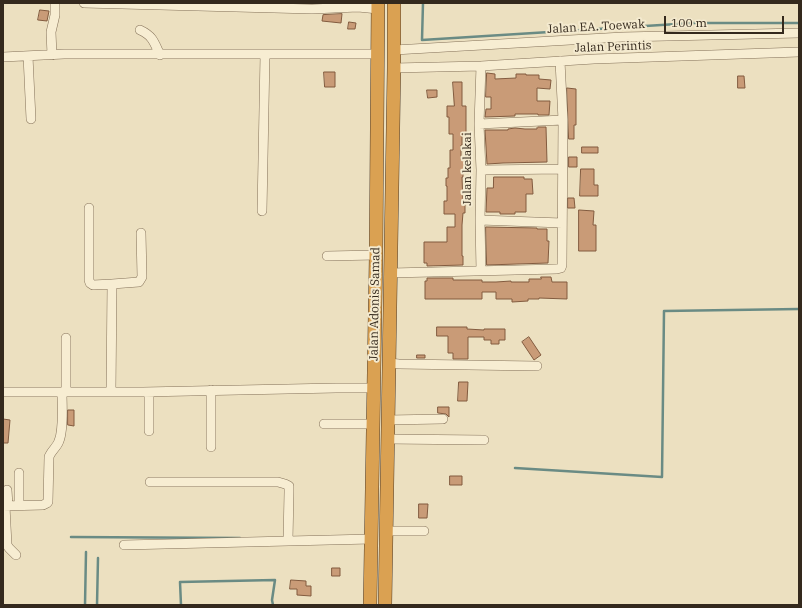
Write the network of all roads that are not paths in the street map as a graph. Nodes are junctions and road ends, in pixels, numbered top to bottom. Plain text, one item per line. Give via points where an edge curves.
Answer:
1 (55, 3) edge
2 (84, 3) edge
3 (394, 3) edge
4 (129, 4) edge
5 (378, 6) edge
6 (140, 30) dead end
7 (799, 33) edge
8 (394, 50) junction
9 (799, 52) edge
10 (378, 54) junction
11 (52, 55) junction
12 (160, 55) junction
13 (265, 55) junction
14 (28, 56) junction
15 (3, 57) edge
16 (560, 61) junction
17 (481, 66) junction
18 (394, 68) junction
19 (31, 119) dead end
20 (562, 120) junction
21 (479, 124) junction
22 (562, 169) junction
23 (481, 170) junction
24 (89, 208) dead end
25 (262, 211) dead end
26 (480, 220) junction
27 (562, 223) junction
28 (142, 233) dead end
29 (376, 255) junction
30 (327, 256) dead end
31 (481, 271) junction
32 (395, 273) junction
33 (112, 284) junction
34 (66, 338) dead end
35 (394, 363) junction
36 (537, 366) dead end
37 (374, 388) junction
38 (211, 390) junction
39 (3, 392) edge
40 (64, 392) junction
41 (111, 392) junction
42 (149, 392) junction
43 (443, 419) dead end
44 (388, 420) junction
45 (324, 424) dead end
46 (372, 424) junction
47 (149, 431) dead end
48 (387, 438) junction
49 (484, 440) dead end
50 (211, 447) dead end
51 (19, 473) dead end
52 (150, 482) dead end
53 (7, 490) dead end
54 (20, 505) junction
55 (5, 506) edge
56 (386, 531) junction
57 (422, 531) dead end
58 (371, 539) junction
59 (288, 541) junction
60 (124, 545) dead end
61 (16, 555) dead end
62 (370, 605) edge
63 (385, 605) edge

1 - 11 street via 51,32
2 - 4 street
3 - 8 highway
4 - 5 street via 312,9
5 - 10 highway, Jalan Adonis Samad
6 - 12 street via 148,34
7 - 8 street, Jalan EA. Toewak via 623,37
8 - 18 highway
9 - 16 street, Jalan Perintis
10 - 13 street
10 - 29 highway, Jalan Adonis Samad
11 - 12 street
11 - 14 street
12 - 13 street
13 - 25 street
14 - 15 street
14 - 19 street
16 - 17 street, Jalan Perintis
16 - 20 street
17 - 18 street, Jalan Perintis
17 - 21 street, Jalan kelakai
18 - 32 highway
20 - 21 street
20 - 22 street
21 - 23 street, Jalan kelakai
22 - 23 street
22 - 27 street
23 - 26 street, Jalan kelakai
24 - 33 street via 89,280 93,285
26 - 27 street
26 - 31 street, Jalan kelakai
27 - 31 street via 561,268
28 - 33 street via 142,277 139,282
29 - 30 street
29 - 37 highway, Jalan Adonis Samad
31 - 32 street
32 - 35 highway
33 - 41 street
34 - 40 street
35 - 36 street
35 - 44 highway
37 - 38 street
37 - 46 highway, Jalan Adonis Samad
38 - 42 street
38 - 50 street
39 - 40 street
40 - 41 street
40 - 54 street via 61,434 49,457 48,502 43,505
41 - 42 street
42 - 47 street
43 - 44 street
44 - 48 highway
45 - 46 street
46 - 58 highway, Jalan Adonis Samad
48 - 49 street
48 - 56 highway
51 - 54 street
52 - 59 street via 285,484 289,486
53 - 55 street
54 - 55 street
55 - 61 street via 7,545
56 - 57 street
56 - 63 highway
58 - 59 street
58 - 62 highway, Jalan Adonis Samad
59 - 60 street

